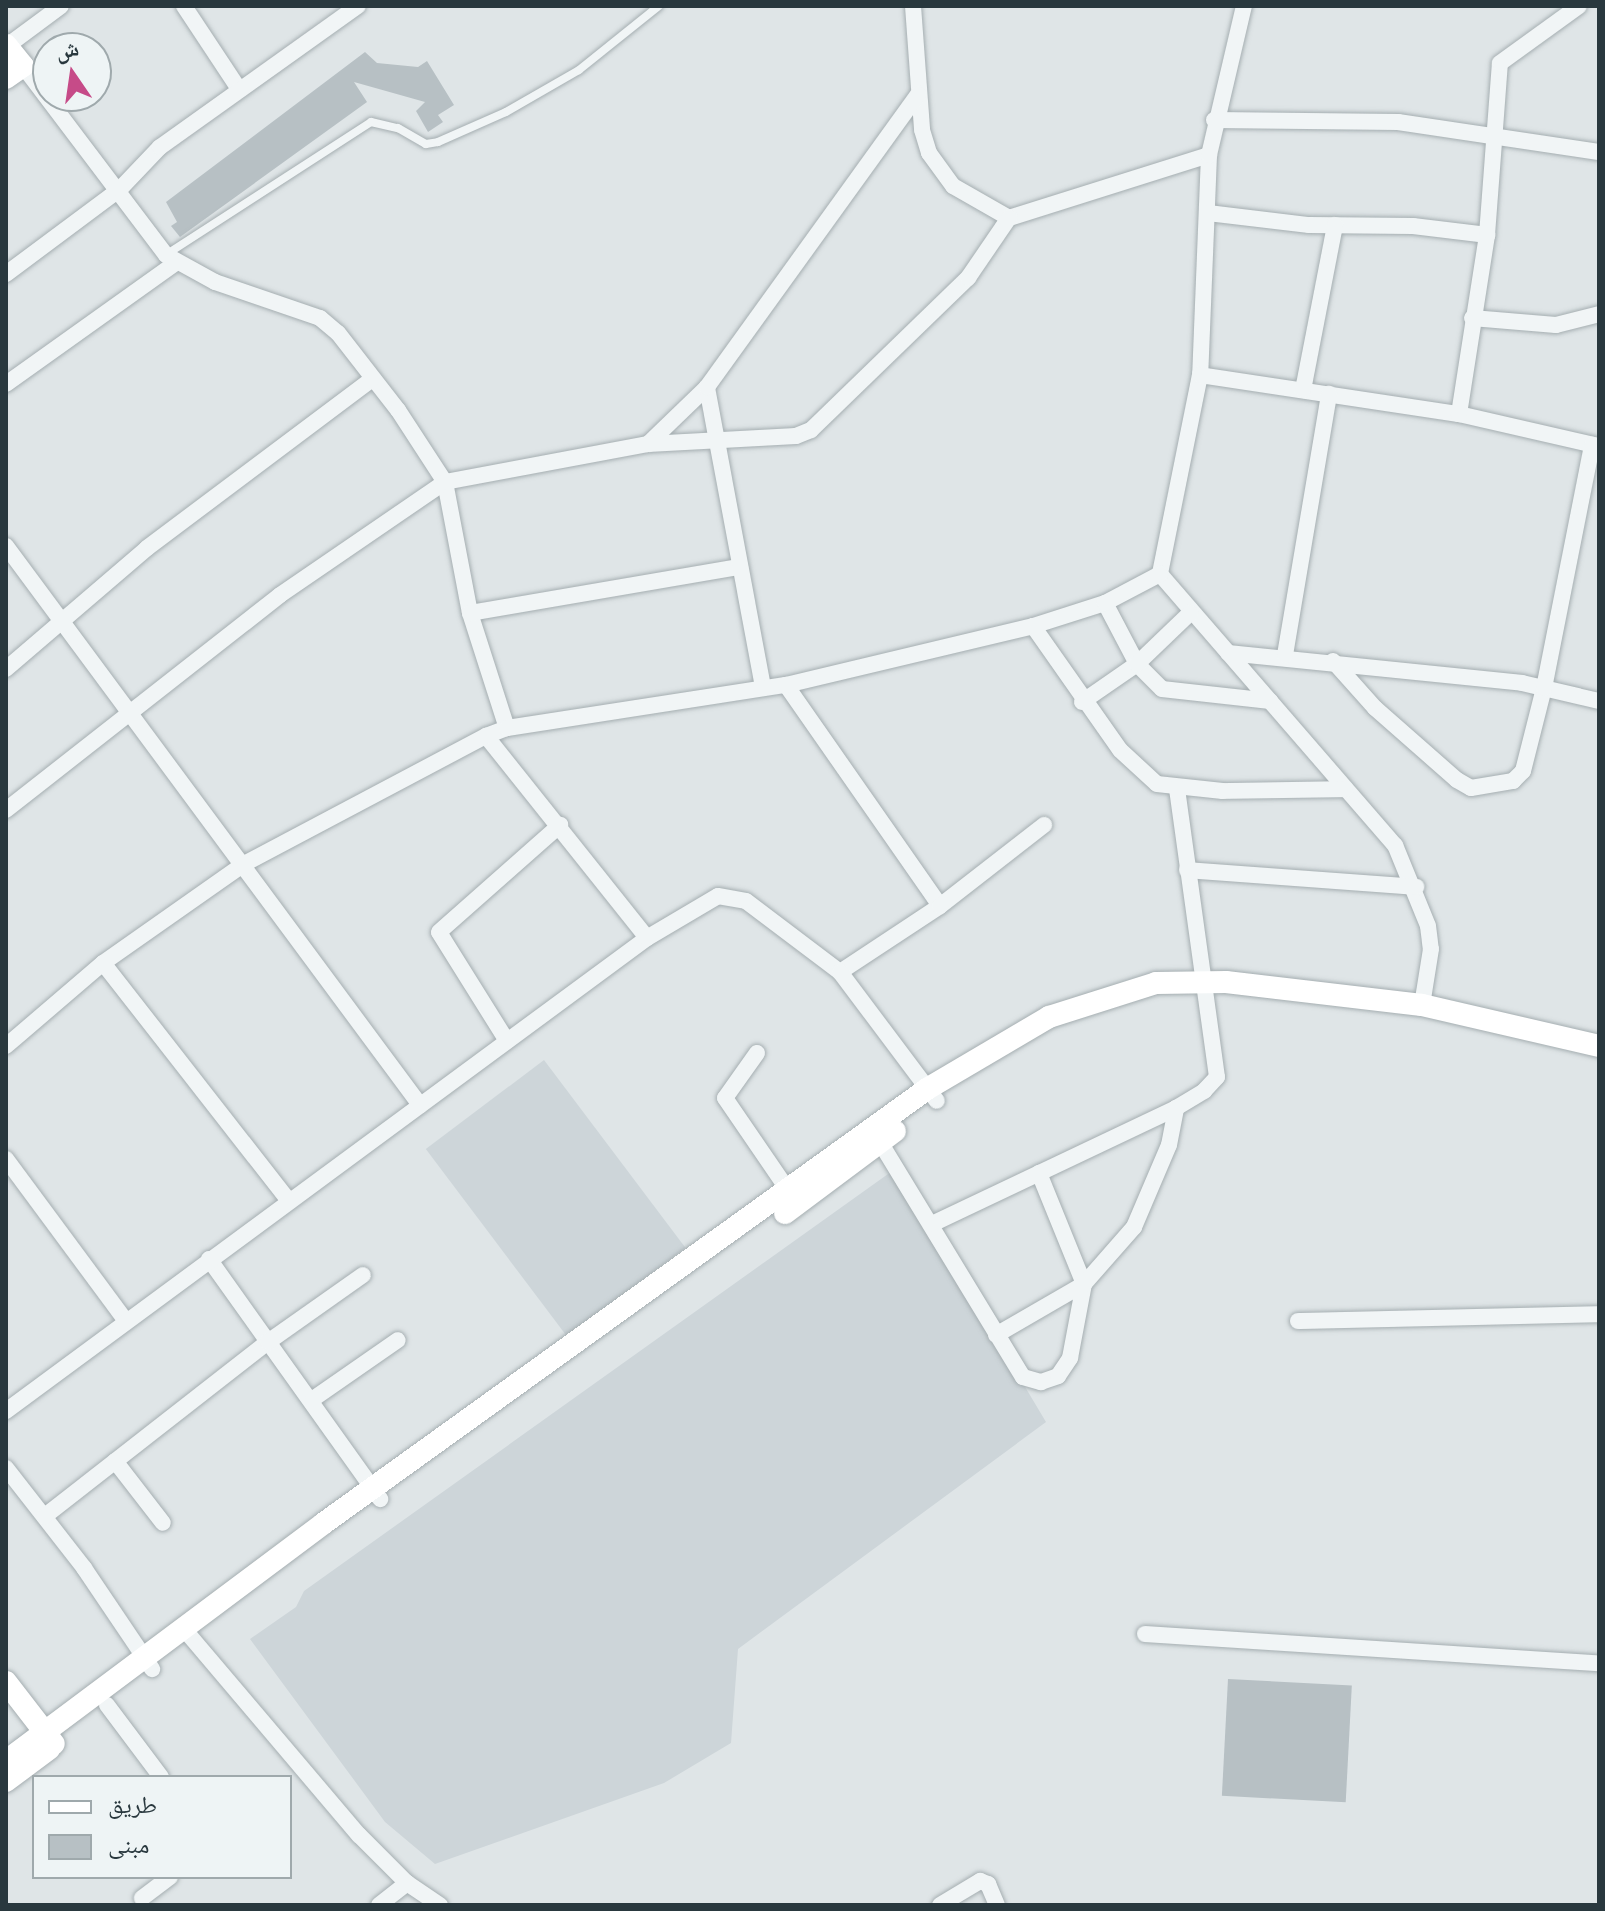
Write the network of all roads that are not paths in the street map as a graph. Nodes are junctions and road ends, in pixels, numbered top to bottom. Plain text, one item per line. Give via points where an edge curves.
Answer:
1 (61, 6) edge
2 (184, 6) edge
3 (327, 6) edge
4 (358, 6) edge
5 (659, 6) edge
6 (913, 6) edge
7 (1244, 6) edge
8 (1579, 6) edge
9 (338, 21) junction
10 (6, 45) edge
11 (15, 72) edge
12 (239, 89) junction
13 (918, 94) junction
14 (1214, 120) junction
15 (1492, 138) junction
16 (1599, 152) edge
17 (1209, 155) junction
18 (120, 189) junction
19 (1208, 213) junction
20 (1009, 218) junction
21 (1335, 225) junction
22 (1487, 235) junction
23 (172, 258) junction
24 (6, 274) edge
25 (1599, 314) edge
26 (1472, 318) junction
27 (1200, 375) junction
28 (372, 379) junction
29 (6, 384) edge
30 (707, 387) junction
31 (1303, 390) junction
32 (1329, 394) junction
33 (1459, 414) junction
34 (717, 440) junction
35 (648, 444) junction
36 (1595, 446) edge
37 (445, 482) junction
38 (6, 546) edge
39 (740, 567) junction
40 (1160, 574) junction
41 (1105, 603) junction
42 (470, 613) junction
43 (1190, 613) junction
44 (61, 624) junction
45 (1033, 626) junction
46 (1228, 653) junction
47 (1285, 655) junction
48 (1333, 661) junction
49 (1137, 664) junction
50 (6, 669) edge
51 (786, 685) junction
52 (763, 687) junction
53 (1544, 688) junction
54 (1270, 701) junction
55 (1599, 701) edge
56 (1082, 702) junction
57 (129, 713) junction
58 (507, 728) junction
59 (486, 736) junction
60 (1177, 787) junction
61 (1345, 789) junction
62 (6, 810) edge
63 (560, 825) junction
64 (1044, 825) dead end
65 (244, 864) junction
66 (1187, 870) junction
67 (1416, 887) junction
68 (940, 906) junction
69 (647, 938) junction
70 (103, 963) junction
71 (840, 972) junction
72 (1196, 982) junction
73 (1422, 1005) junction
74 (507, 1041) junction
75 (6, 1046) edge
76 (1599, 1046) edge
77 (757, 1053) dead end
78 (932, 1095) junction
79 (420, 1105) junction
80 (1176, 1108) junction
81 (880, 1142) junction
82 (6, 1159) edge
83 (1039, 1173) junction
84 (794, 1197) junction
85 (288, 1200) junction
86 (932, 1224) junction
87 (209, 1259) junction
88 (363, 1275) dead end
89 (1084, 1284) junction
90 (1599, 1314) edge
91 (126, 1321) junction
92 (1298, 1321) dead end
93 (996, 1335) junction
94 (398, 1340) dead end
95 (268, 1342) junction
96 (313, 1399) junction
97 (6, 1411) edge
98 (115, 1461) junction
99 (6, 1468) edge
100 (376, 1494) junction
101 (45, 1516) junction
102 (163, 1523) dead end
103 (1145, 1634) dead end
104 (188, 1635) junction
105 (148, 1663) junction
106 (1599, 1663) edge
107 (6, 1682) edge
108 (107, 1705) junction
109 (50, 1739) junction
110 (6, 1761) edge
111 (296, 1774) edge
112 (160, 1775) edge
113 (6, 1781) edge
114 (155, 1879) edge
115 (168, 1879) edge
116 (407, 1883) junction
117 (141, 1902) edge
118 (379, 1905) edge
119 (440, 1905) edge
120 (940, 1905) edge
121 (997, 1905) edge

1 - 10 street
2 - 12 street
3 - 9 street
4 - 9 street
5 - 23 lane via 579,70 506,112 438,142 426,144 398,128 371,122
6 - 13 street
7 - 14 street
8 - 15 street via 1500,63
9 - 12 street
10 - 11 main road
11 - 18 street
12 - 18 street via 160,147
13 - 20 street via 922,130 937,168 953,186
13 - 30 street
14 - 15 street via 1398,122
14 - 17 street
15 - 16 street
15 - 22 street
17 - 19 street
17 - 20 street
18 - 23 street
18 - 24 street
19 - 21 street
19 - 27 street
20 - 34 street via 968,278 826,419 796,436
21 - 22 street via 1413,226
21 - 31 street
22 - 26 street
23 - 28 street via 215,282 320,318
23 - 29 street
25 - 26 street via 1556,325
26 - 33 street
27 - 31 street
27 - 40 street
28 - 37 street
28 - 44 street via 147,548
30 - 34 street
30 - 35 street
31 - 32 street
32 - 33 street
32 - 47 street
33 - 36 street
34 - 35 street
34 - 39 street
35 - 37 street
36 - 53 street
37 - 42 street
37 - 57 street via 280,595
38 - 44 street
39 - 42 street
39 - 52 street
40 - 41 street
40 - 43 street
41 - 45 street
41 - 49 street
42 - 58 street
43 - 46 street
43 - 49 street
44 - 50 street
44 - 57 street
45 - 51 street
45 - 56 street
46 - 47 street
46 - 54 street
47 - 48 street
48 - 53 street
48 - 53 street via 1375,708 1471,788 1501,786 1523,771
49 - 54 street via 1162,689
49 - 56 street
51 - 52 street
51 - 68 street
52 - 58 street
53 - 55 street
54 - 61 street
56 - 60 street via 1143,776
57 - 62 street
57 - 65 street
58 - 59 street
59 - 63 street
59 - 65 street
60 - 61 street via 1304,793
60 - 66 street
61 - 67 street via 1395,845
63 - 69 street
63 - 74 street via 439,932
64 - 68 street
65 - 70 street
65 - 79 street
66 - 67 street
66 - 72 street
67 - 73 street via 1431,949
68 - 71 street
69 - 71 street via 698,904 732,896 790,931
69 - 74 street
70 - 75 street
70 - 85 street
71 - 78 street
72 - 73 main road
72 - 78 main road via 1117,992 1049,1017
72 - 80 street via 1217,1077
73 - 76 main road
74 - 79 street
77 - 84 street via 725,1098
78 - 81 main road
78 - 84 main road
79 - 85 street
80 - 83 street
80 - 89 street via 1169,1145 1134,1227
81 - 84 main road
81 - 86 street
82 - 91 street
83 - 86 street
83 - 89 street
84 - 100 main road
85 - 87 street
86 - 93 street
87 - 91 street
87 - 95 street
88 - 95 street
89 - 93 street
89 - 93 street via 1080,1322 1058,1376 1028,1380
90 - 92 street
91 - 97 street
94 - 96 street
95 - 96 street
95 - 98 street
96 - 100 street
98 - 101 street
98 - 102 street
99 - 101 street
100 - 104 main road
101 - 105 street
103 - 106 street
104 - 105 main road
104 - 111 street
105 - 108 main road
105 - 109 main road
107 - 109 main road
108 - 109 main road
108 - 112 street
109 - 110 main road
109 - 113 main road
111 - 116 street
114 - 117 street
115 - 117 street
116 - 118 street
116 - 119 street
120 - 121 street via 980,1881 988,1884

